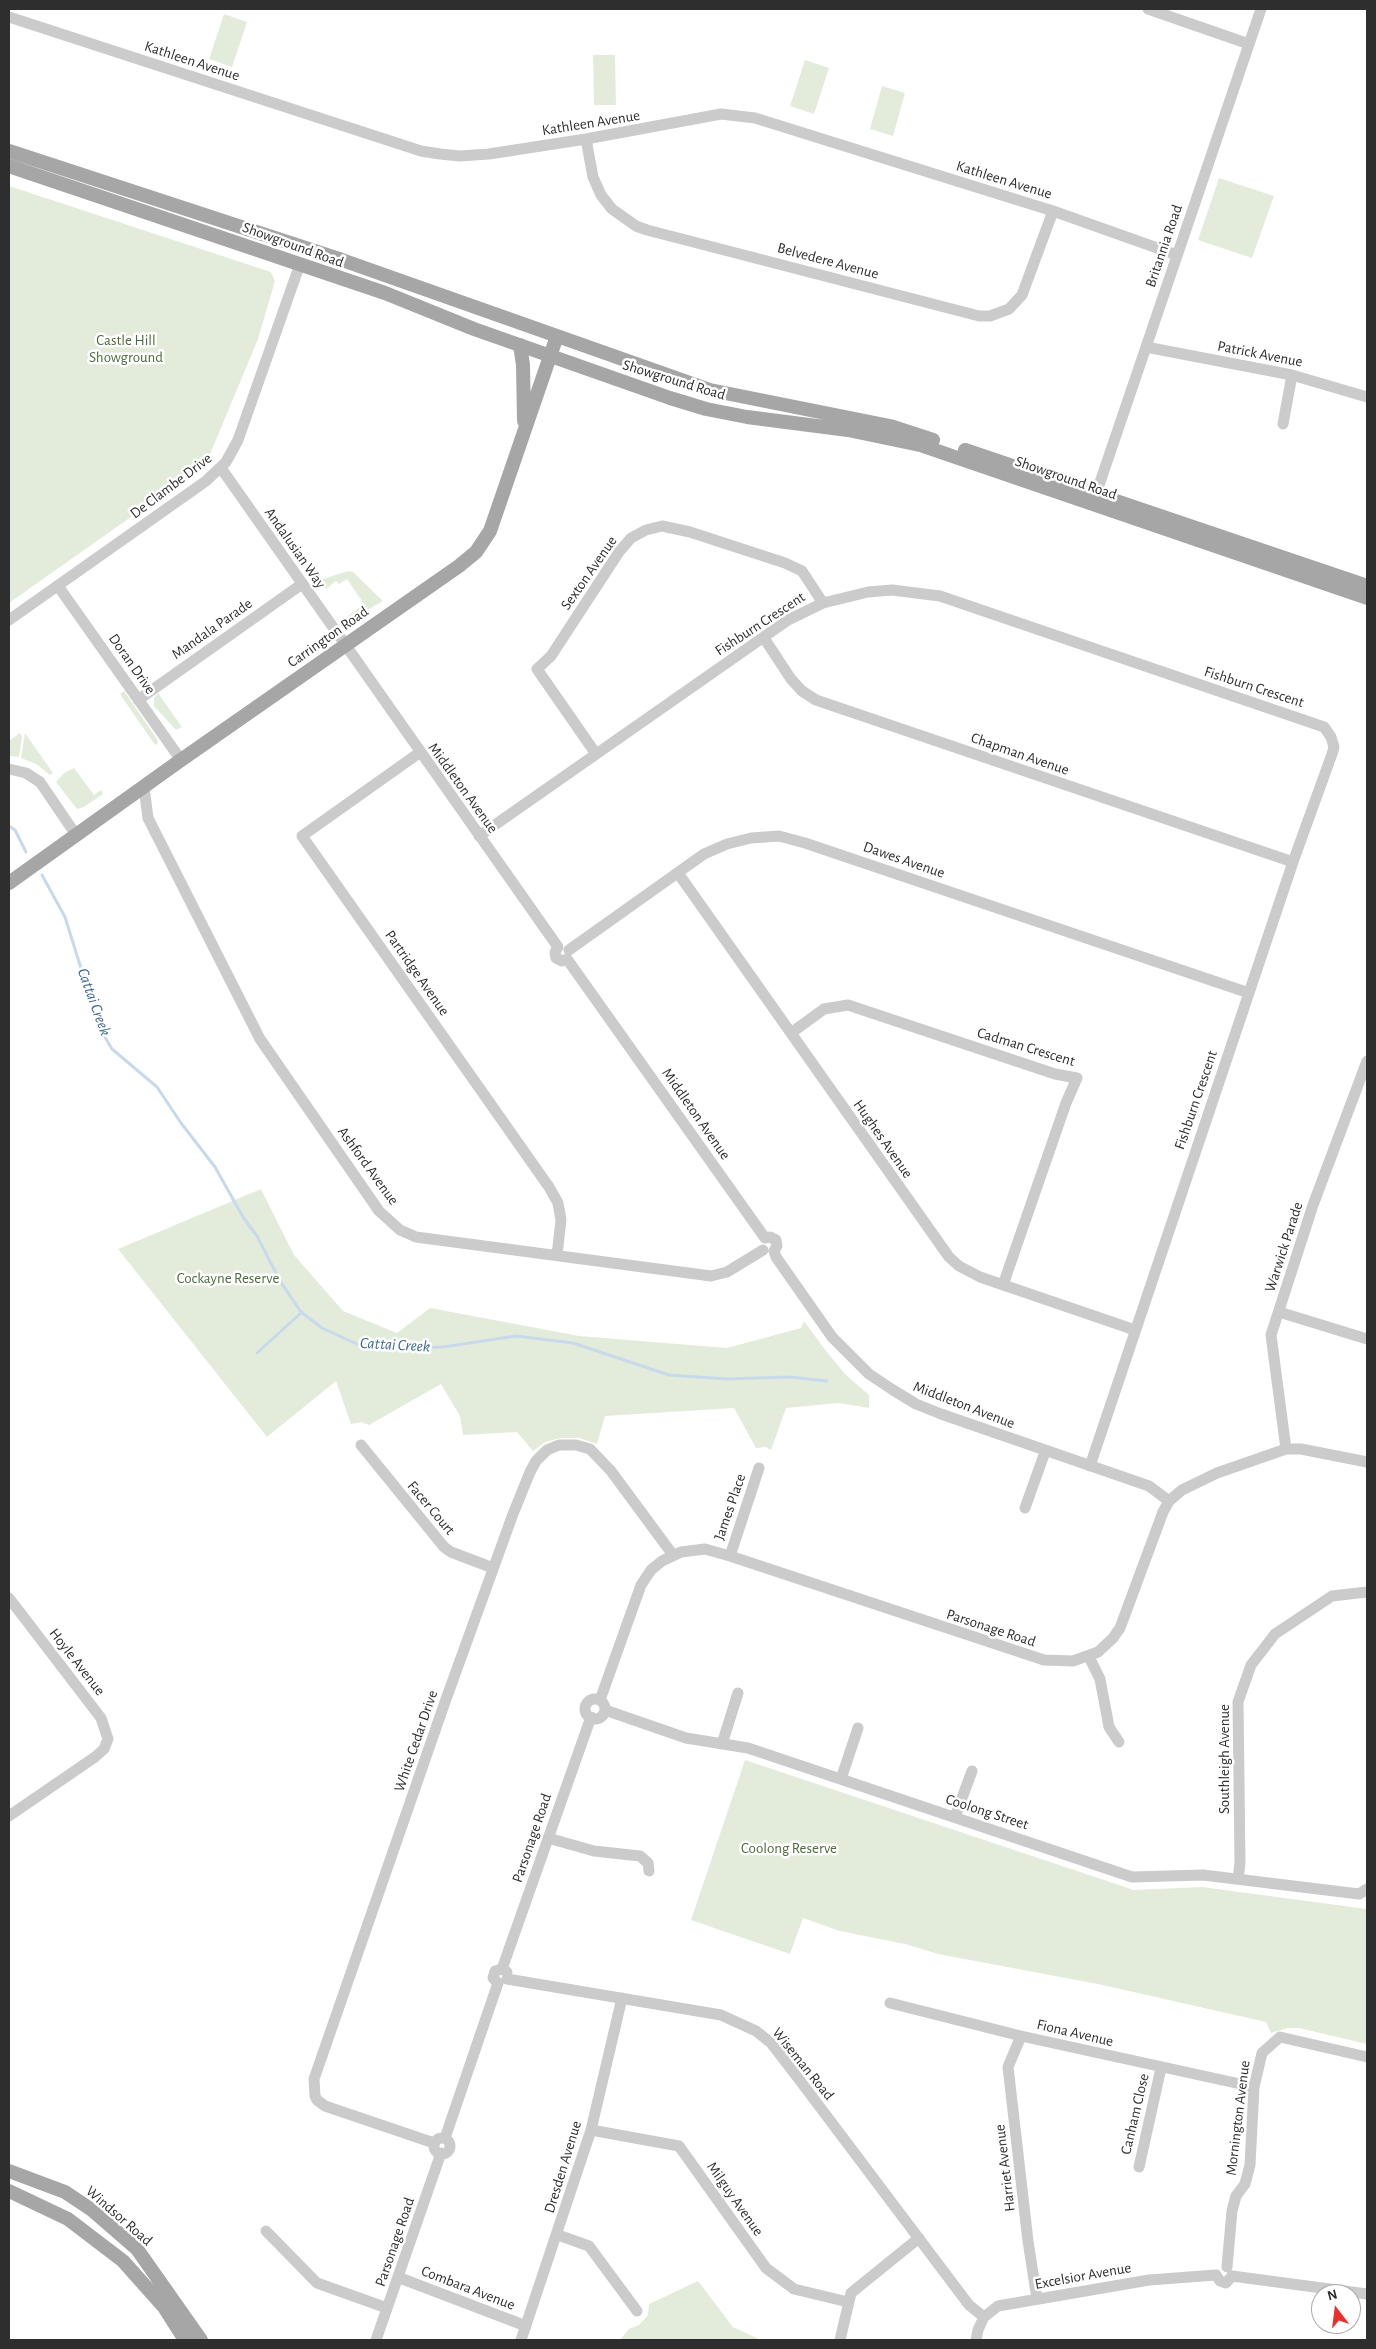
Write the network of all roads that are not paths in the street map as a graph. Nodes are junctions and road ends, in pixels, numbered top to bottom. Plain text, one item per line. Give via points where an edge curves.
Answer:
1 (1148, 9) edge
2 (1261, 9) edge
3 (9, 17) edge
4 (1249, 44) junction
5 (586, 139) junction
6 (9, 151) edge
7 (9, 166) edge
8 (1053, 211) junction
9 (305, 249) junction
10 (1177, 255) junction
11 (300, 264) junction
12 (557, 336) junction
13 (520, 345) junction
14 (1146, 347) junction
15 (550, 356) junction
16 (1292, 375) junction
17 (1367, 397) edge
18 (1283, 424) dead end
19 (524, 429) junction
20 (221, 468) junction
21 (1096, 494) junction
22 (302, 584) junction
23 (58, 586) junction
24 (1367, 586) edge
25 (1367, 598) edge
26 (822, 603) junction
27 (9, 620) edge
28 (764, 638) junction
29 (345, 645) junction
30 (138, 700) junction
31 (419, 753) junction
32 (596, 754) junction
33 (181, 760) junction
34 (9, 769) edge
35 (144, 787) junction
36 (76, 835) junction
37 (480, 836) junction
38 (1293, 862) junction
39 (678, 873) junction
40 (9, 884) edge
41 (568, 955) junction
42 (1249, 993) junction
43 (791, 1033) junction
44 (1367, 1061) edge
45 (767, 1246) junction
46 (557, 1256) junction
47 (1003, 1285) junction
48 (1278, 1312) junction
49 (1135, 1330) junction
50 (1367, 1339) edge
51 (361, 1445) dead end
52 (1286, 1449) junction
53 (1045, 1452) junction
54 (1367, 1462) edge
55 (1090, 1466) junction
56 (759, 1468) dead end
57 (1169, 1501) junction
58 (1025, 1508) dead end
59 (673, 1555) junction
60 (730, 1556) junction
61 (494, 1568) junction
62 (1367, 1592) edge
63 (9, 1598) edge
64 (1089, 1657) junction
65 (738, 1693) dead end
66 (602, 1705) junction
67 (591, 1718) junction
68 (858, 1728) dead end
69 (1119, 1742) dead end
70 (722, 1744) junction
71 (972, 1771) dead end
72 (841, 1779) junction
73 (9, 1816) edge
74 (955, 1817) junction
75 (548, 1838) junction
76 (649, 1871) dead end
77 (1238, 1879) junction
78 (1367, 1889) edge
79 (502, 1977) junction
80 (622, 1998) junction
81 (890, 2003) dead end
82 (1021, 2036) junction
83 (1367, 2057) edge
84 (1160, 2068) junction
85 (1254, 2087) junction
86 (591, 2130) junction
87 (440, 2140) junction
88 (1139, 2167) dead end
89 (9, 2171) edge
90 (9, 2191) edge
91 (266, 2231) dead end
92 (558, 2235) junction
93 (919, 2238) junction
94 (1230, 2271) junction
95 (400, 2278) junction
96 (1367, 2294) edge
97 (1037, 2299) junction
98 (848, 2302) junction
99 (388, 2308) junction
100 (638, 2312) dead end
101 (984, 2316) junction
102 (526, 2326) junction
103 (186, 2340) edge
104 (201, 2340) edge
105 (376, 2340) edge
106 (521, 2340) edge
107 (840, 2340) edge
108 (976, 2340) edge

1 - 4 street
2 - 4 street, Britannia Road
3 - 5 street, Kathleen Avenue via 422,151 474,156
4 - 10 street, Britannia Road
5 - 8 street, Kathleen Avenue via 721,114 755,118
5 - 8 street, Belvedere Avenue via 593,177 601,195 612,209 636,226 979,316 1001,313 1022,295
6 - 9 main road, Showground Road
7 - 11 main road, Showground Road
8 - 10 street, Kathleen Avenue
9 - 11 main road
9 - 12 main road, Showground Road
10 - 14 street, Britannia Road
11 - 13 main road, Showground Road
11 - 20 street, De Clambe Drive via 238,440
12 - 15 main road, Carrington Road
12 - 21 main road, Showground Road via 710,390 890,426
13 - 15 main road, Showground Road
13 - 19 main road
14 - 16 street, Patrick Avenue
14 - 21 street, Britannia Road
15 - 19 main road, Carrington Road
15 - 25 main road, Showground Road via 706,409 848,430 920,445
16 - 17 street, Patrick Avenue
16 - 18 street
19 - 29 main road, Carrington Road via 490,531 476,552
20 - 22 street, Andalusian Way
20 - 23 street, De Clambe Drive
21 - 24 main road, Showground Road
22 - 29 street, Andalusian Way
22 - 30 street, Mandala Parade
23 - 27 street, De Clambe Drive
23 - 30 street, Doran Drive
26 - 28 street, Fishburn Crescent via 788,620
26 - 32 street, Sexton Avenue via 802,571 785,563 662,526 632,538 619,552 551,656 537,670
26 - 38 street, Fishburn Crescent via 892,590 940,596 1324,727 1334,747
28 - 32 street, Fishburn Crescent
28 - 38 street, Chapman Avenue via 797,685 816,700
29 - 31 street, Middleton Avenue
29 - 33 main road, Carrington Road
30 - 33 street, Doran Drive
31 - 37 street, Middleton Avenue
31 - 46 street, Partridge Avenue via 302,836 549,1187 558,1203 561,1220
32 - 37 street, Fishburn Crescent
33 - 35 main road, Carrington Road
34 - 36 street via 26,773 40,782
35 - 36 main road, Carrington Road
35 - 46 street, Ashford Avenue via 148,818 260,1040 379,1211 400,1230 416,1237
36 - 40 main road, Carrington Road
37 - 41 street, Middleton Avenue via 558,947 564,946
38 - 42 street, Fishburn Crescent
39 - 41 street, Dawes Avenue
39 - 42 street, Dawes Avenue via 704,854 727,844 779,836
39 - 43 street, Hughes Avenue
41 - 45 street, Middleton Avenue
42 - 49 street, Fishburn Crescent
43 - 47 street, Hughes Avenue via 949,1257 967,1271
43 - 47 street, Cadman Crescent via 824,1009 848,1006 1055,1074 1077,1078
44 - 48 street, Warwick Parade via 1313,1205
45 - 46 street, Ashford Avenue via 727,1272 711,1276
45 - 53 street, Middleton Avenue via 832,1337 869,1374 916,1404
47 - 49 street, Hughes Avenue
48 - 50 street
48 - 52 street, Warwick Parade via 1271,1335
49 - 55 street, Fishburn Crescent
51 - 61 street, Facer Court via 444,1547
52 - 54 street, Parsonage Road
52 - 57 street, Parsonage Road via 1190,1485
53 - 55 street, Middleton Avenue
53 - 58 street
55 - 57 street, Middleton Avenue via 1149,1486
56 - 60 street, James Place
57 - 64 street, Parsonage Road via 1120,1628 1106,1645
59 - 60 street, Parsonage Road via 697,1549
59 - 61 street, White Cedar Drive via 601,1458 590,1449 559,1445 541,1455 530,1472
59 - 66 street, Parsonage Road via 651,1570 641,1585
60 - 64 street, Parsonage Road via 1044,1660 1073,1661
61 - 87 street, White Cedar Drive via 314,2080 315,2096 326,2106
62 - 77 street, Southleigh Avenue via 1332,1596 1275,1634 1251,1665 1238,1702
63 - 73 street, Hoyle Avenue via 101,1718 108,1739 104,1749
64 - 69 street via 1100,1679 1109,1727
65 - 70 street
66 - 67 street via 600,1717
66 - 67 street via 594,1699 586,1705
66 - 70 street, Coolong Street via 686,1738
67 - 75 street, Parsonage Road
68 - 72 street
70 - 72 street, Coolong Street via 748,1748
71 - 74 street
72 - 74 street, Coolong Street
74 - 77 street, Coolong Street via 1132,1877 1198,1875
75 - 76 street via 594,1850 640,1856 648,1863
75 - 79 street, Parsonage Road
77 - 78 street, Coolong Street via 1359,1894
79 - 80 street, Wiseman Road
79 - 87 street, Parsonage Road
80 - 86 street, Dresden Avenue
80 - 93 street, Wiseman Road via 721,2015 744,2024 763,2037 798,2078
81 - 82 street, Fiona Avenue
82 - 84 street, Fiona Avenue
82 - 97 street, Harriet Avenue via 1008,2067
83 - 85 street, Mornington Avenue via 1280,2037 1262,2054
84 - 85 street, Fiona Avenue
84 - 88 street, Canham Close
85 - 94 street, Mornington Avenue via 1250,2166 1232,2211
86 - 92 street, Dresden Avenue
86 - 98 street, Milguy Avenue via 679,2146 766,2268 794,2289
87 - 95 street, Parsonage Road via 436,2151 441,2154
89 - 104 main road, Windsor Road via 65,2192 92,2210 137,2249
90 - 103 main road, Windsor Road via 68,2219 123,2261 164,2307
91 - 99 street via 317,2283
92 - 100 street via 589,2246
92 - 102 street, Dresden Avenue
93 - 98 street via 855,2289
93 - 101 street, Wiseman Road via 969,2305
94 - 96 street
94 - 97 street, Excelsior Avenue via 1219,2268 1216,2275 1172,2277
95 - 99 street, Parsonage Road
95 - 102 street, Combara Avenue
97 - 101 street, Excelsior Avenue via 998,2306
98 - 107 street
99 - 105 street, Parsonage Road
101 - 108 street
102 - 106 street, Dresden Avenue

